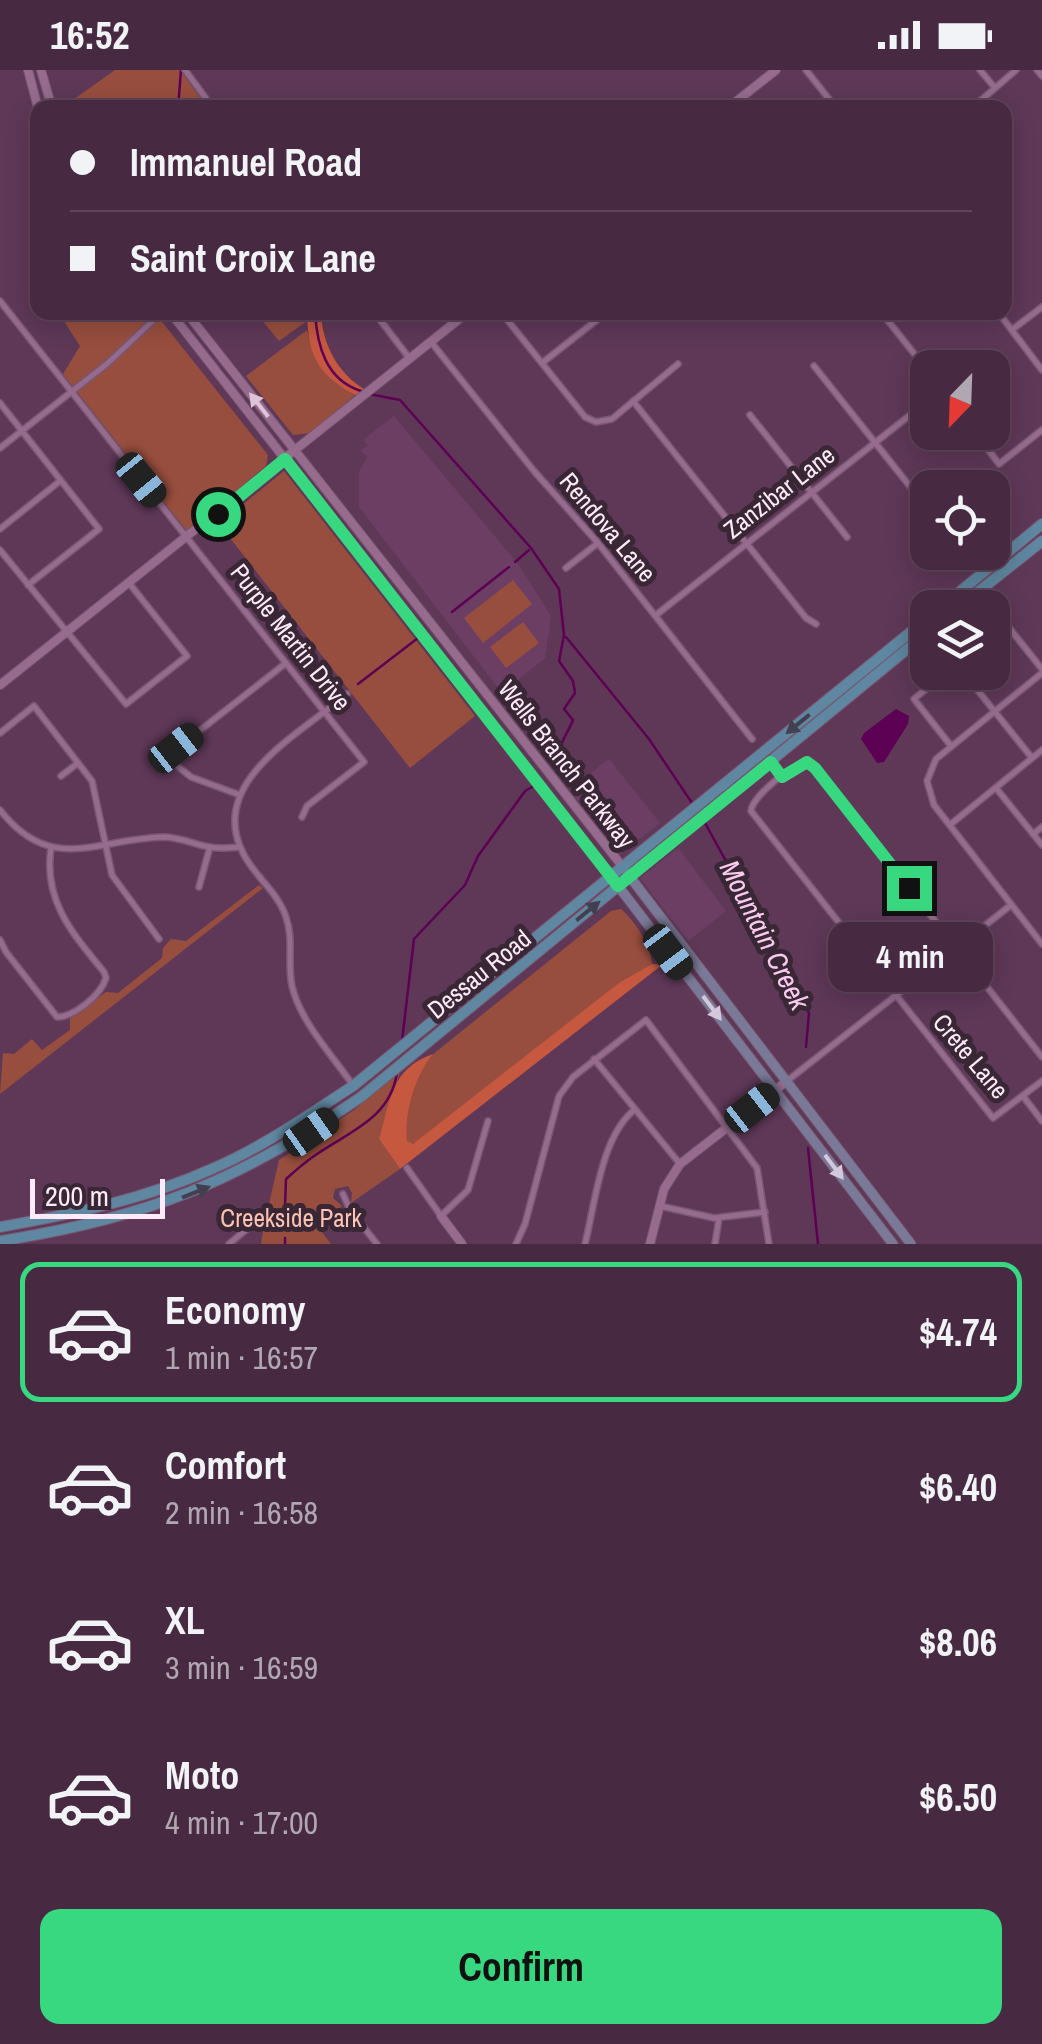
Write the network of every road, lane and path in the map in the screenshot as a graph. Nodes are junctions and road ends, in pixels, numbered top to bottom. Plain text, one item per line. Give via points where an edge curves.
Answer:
1 (28, 70) edge
2 (41, 70) edge
3 (185, 70) edge
4 (776, 70) edge
5 (806, 70) edge
6 (980, 70) edge
7 (1016, 70) edge
8 (994, 88) junction
9 (36, 100) edge
10 (50, 100) edge
11 (207, 100) edge
12 (738, 100) edge
13 (830, 100) edge
14 (981, 100) edge
15 (0, 301) edge
16 (1042, 306) edge
17 (153, 320) edge
18 (176, 320) edge
19 (192, 320) edge
20 (380, 320) edge
21 (458, 320) edge
22 (508, 320) edge
23 (596, 320) edge
24 (887, 320) edge
25 (1004, 320) edge
26 (1012, 330) junction
27 (431, 342) junction
28 (911, 350) edge
29 (410, 358) junction
30 (542, 363) junction
31 (678, 364) dead end
32 (814, 366) dead end
33 (1042, 370) edge
34 (72, 392) junction
35 (633, 402) junction
36 (0, 403) edge
37 (910, 414) edge
38 (750, 415) dead end
39 (21, 430) junction
40 (1042, 430) edge
41 (875, 442) junction
42 (0, 448) edge
43 (988, 450) edge
44 (296, 451) junction
45 (285, 459) junction
46 (60, 480) junction
47 (910, 487) edge
48 (812, 493) junction
49 (1042, 524) edge
50 (0, 529) edge
51 (847, 537) dead end
52 (188, 538) junction
53 (1042, 541) edge
54 (598, 542) junction
55 (747, 544) junction
56 (0, 550) edge
57 (566, 568) dead end
58 (130, 583) junction
59 (28, 585) junction
60 (962, 590) edge
61 (981, 590) edge
62 (656, 616) junction
63 (816, 624) dead end
64 (433, 625) junction
65 (1010, 629) edge
66 (69, 631) junction
67 (422, 634) junction
68 (910, 637) edge
69 (910, 639) edge
70 (286, 662) junction
71 (1042, 671) edge
72 (0, 685) edge
73 (925, 690) edge
74 (977, 690) edge
75 (347, 694) dead end
76 (498, 707) junction
77 (994, 711) junction
78 (326, 713) junction
79 (486, 716) junction
80 (0, 733) edge
81 (752, 739) dead end
82 (951, 746) junction
83 (1042, 750) edge
84 (763, 752) junction
85 (1032, 758) junction
86 (771, 762) junction
87 (78, 763) junction
88 (60, 776) dead end
89 (782, 777) junction
90 (996, 788) junction
91 (240, 795) junction
92 (571, 801) junction
93 (559, 810) junction
94 (1, 812) edge
95 (302, 817) dead end
96 (950, 825) junction
97 (1042, 827) edge
98 (1033, 834) junction
99 (104, 846) junction
100 (1042, 846) edge
101 (210, 847) junction
102 (51, 848) junction
103 (240, 848) junction
104 (622, 866) junction
105 (610, 876) junction
106 (630, 877) junction
107 (618, 886) junction
108 (200, 887) dead end
109 (1011, 905) junction
110 (159, 939) dead end
111 (0, 940) edge
112 (680, 942) junction
113 (1042, 944) edge
114 (956, 948) junction
115 (668, 952) junction
116 (896, 996) junction
117 (1042, 1057) edge
118 (594, 1059) junction
119 (787, 1081) junction
120 (1042, 1082) edge
121 (353, 1086) junction
122 (775, 1090) junction
123 (362, 1096) junction
124 (1023, 1096) junction
125 (633, 1111) junction
126 (488, 1120) dead end
127 (1042, 1121) edge
128 (727, 1127) junction
129 (680, 1164) junction
130 (407, 1168) dead end
131 (344, 1194) dead end
132 (660, 1206) junction
133 (765, 1212) junction
134 (440, 1216) junction
135 (719, 1218) junction
136 (254, 1224) dead end
137 (0, 1227) edge
138 (0, 1242) edge
139 (230, 1244) edge
140 (377, 1244) edge
141 (462, 1244) edge
142 (516, 1244) edge
143 (584, 1244) edge
144 (650, 1244) edge
145 (715, 1244) edge
146 (769, 1244) edge
147 (893, 1244) edge
148 (911, 1244) edge

1 - 9 street
2 - 10 street
3 - 11 street
4 - 12 street
5 - 13 street
6 - 8 street
7 - 8 street
8 - 14 street
15 - 34 street, Purple Martin Drive
16 - 26 street
17 - 34 street
18 - 45 street, Wells Branch Parkway
44 -> 19 street, Wells Branch Parkway
20 - 29 street
21 - 27 street
22 - 30 street
23 - 30 street
24 - 28 street
25 - 26 street
26 - 33 street
27 - 29 street
27 - 54 street, Rendova Lane
29 - 44 street
30 - 35 street via 596,422
31 - 35 street
32 - 41 street
34 - 39 street
34 - 52 street, Purple Martin Drive
35 - 55 street
36 - 39 street
37 - 41 street, Zanzibar Lane
38 - 48 street
39 - 42 street
39 - 46 street
40 - 43 street via 999,464
41 - 47 street
41 - 48 street, Zanzibar Lane
44 - 45 street
44 - 64 street, Wells Branch Parkway
45 - 52 street
45 - 67 street, Wells Branch Parkway
46 - 50 street
46 - 59 street via 99,530
48 - 51 street
48 - 55 street, Zanzibar Lane
49 - 60 main road
52 - 58 street
52 - 70 street, Purple Martin Drive
53 - 61 main road
54 - 57 street
54 - 62 street, Rendova Lane
55 - 62 street, Zanzibar Lane
55 - 63 street
56 - 59 street
58 - 66 street
58 - 66 street via 186,656 126,704
59 - 66 street
62 - 81 street, Rendova Lane
64 - 67 street
64 - 76 street, Wells Branch Parkway
65 - 71 street
66 - 72 street
67 - 79 street, Wells Branch Parkway
68 -> 84 main road, Dessau Road
69 - 86 main road, Dessau Road
70 - 78 street, Purple Martin Drive
70 - 91 street via 166,757 190,776
71 - 77 street
73 - 82 street via 914,699
74 - 77 street
75 - 78 street
76 - 79 street
76 - 92 street, Wells Branch Parkway
77 - 82 street
77 - 85 street
78 - 91 street via 255,768
78 - 95 street, Purple Martin Drive via 364,762
79 - 93 street, Wells Branch Parkway
80 - 87 street via 34,706
82 - 96 street via 932,764 927,782
83 - 85 street
84 - 86 street
84 - 104 main road, Dessau Road
85 - 90 street
86 - 89 street
86 - 106 main road, Dessau Road
87 - 88 street
87 - 99 street via 92,782
89 - 114 street via 807,762 815,768
89 - 116 street, Crete Lane via 751,812
90 - 96 street
90 - 98 street
91 - 103 street
92 - 93 street
92 - 104 street, Wells Branch Parkway
93 - 105 street, Wells Branch Parkway
94 - 102 street via 22,835
96 - 109 street
97 - 98 street
98 - 100 street
99 - 101 street via 167,837
99 - 102 street
99 - 110 street via 118,888
101 - 103 street
101 - 108 street
102 - 111 street via 55,902 104,972 103,988 68,1016 57,1016
103 - 121 street via 286,916 298,1004
104 - 105 main road, Dessau Road
104 - 106 main road, Wells Branch Parkway
105 - 107 main road, Wells Branch Parkway
105 - 121 main road, Dessau Road
106 - 107 main road, Dessau Road
106 - 112 main road, Wells Branch Parkway
107 - 115 main road, Wells Branch Parkway
123 -> 107 main road, Dessau Road
109 - 113 street
109 - 114 street
112 - 115 main road
112 - 119 main road, Wells Branch Parkway
114 - 116 street
114 - 117 street
115 -> 122 main road, Wells Branch Parkway
116 - 119 street
116 - 124 street, Crete Lane via 993,1118
118 - 125 street
118 - 128 street via 646,1020
118 - 142 street via 559,1096
119 - 122 street
119 - 148 main road, Wells Branch Parkway
120 - 124 street
121 - 123 main road
121 - 137 main road, Dessau Road via 216,1168 101,1207
122 - 128 street
122 -> 147 main road, Wells Branch Parkway
138 -> 123 main road, Dessau Road via 107,1220 200,1190 276,1153
124 - 127 street
125 - 129 street
125 - 143 street via 610,1145
126 - 134 street via 468,1190
128 - 129 street
128 - 133 street via 757,1168
129 - 132 street
130 - 134 street
131 - 140 street
132 - 135 street
132 - 144 street
133 - 135 street
133 - 146 street
134 - 141 street
135 - 145 street
136 - 139 street

